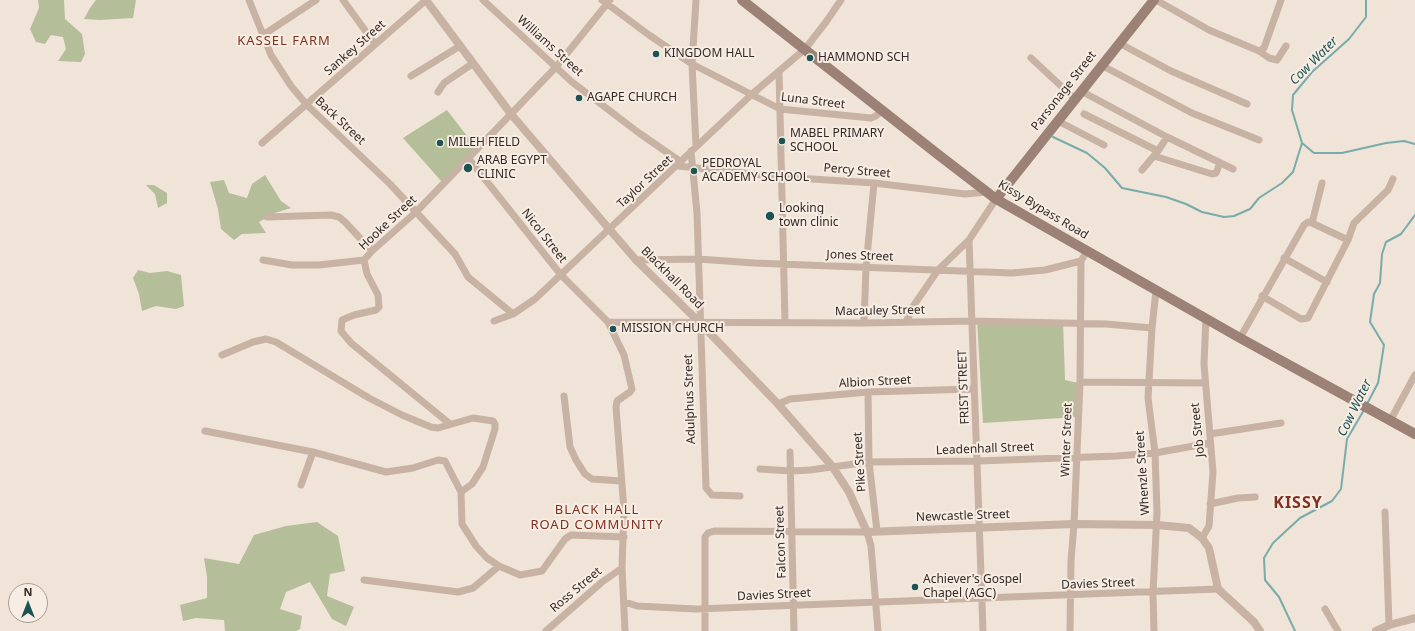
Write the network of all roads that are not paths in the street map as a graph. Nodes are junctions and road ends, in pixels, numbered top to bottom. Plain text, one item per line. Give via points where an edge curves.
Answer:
1 (249, 0) edge
2 (316, 0) edge
3 (342, 0) edge
4 (426, 0) edge
5 (483, 0) edge
6 (696, 0) edge
7 (742, 0) edge
8 (841, 0) edge
9 (1155, 0) edge
10 (1281, 0) edge
11 (607, 1) edge
12 (262, 35) junction
13 (1119, 43) junction
14 (375, 44) junction
15 (460, 46) junction
16 (1286, 46) dead end
17 (805, 49) junction
18 (1262, 49) junction
19 (1031, 58) dead end
20 (472, 64) junction
21 (692, 64) junction
22 (1101, 65) junction
23 (556, 67) junction
24 (779, 72) junction
25 (411, 76) dead end
26 (438, 92) dead end
27 (751, 94) junction
28 (1078, 95) junction
29 (1247, 104) dead end
30 (307, 105) junction
31 (780, 109) junction
32 (882, 110) junction
33 (511, 114) junction
34 (1084, 114) dead end
35 (1058, 121) junction
36 (1167, 137) junction
37 (1259, 140) dead end
38 (262, 143) dead end
39 (1104, 145) dead end
40 (694, 148) junction
41 (1156, 154) junction
42 (469, 159) junction
43 (1220, 163) junction
44 (680, 164) junction
45 (693, 167) junction
46 (1232, 169) dead end
47 (1142, 170) dead end
48 (781, 176) junction
49 (1393, 179) dead end
50 (874, 183) junction
51 (1322, 183) dead end
52 (987, 192) junction
53 (996, 199) junction
54 (416, 212) junction
55 (267, 217) dead end
56 (1312, 223) junction
57 (610, 230) junction
58 (969, 240) junction
59 (1348, 240) junction
60 (372, 251) junction
61 (1087, 251) junction
62 (1284, 258) junction
63 (698, 259) junction
64 (263, 260) dead end
65 (364, 260) junction
66 (636, 260) junction
67 (1081, 261) junction
68 (784, 265) junction
69 (866, 267) junction
70 (938, 270) junction
71 (970, 271) junction
72 (561, 275) junction
73 (1327, 282) junction
74 (1156, 291) junction
75 (1262, 296) junction
76 (513, 314) junction
77 (1206, 318) junction
78 (972, 320) junction
79 (494, 321) dead end
80 (608, 322) junction
81 (700, 322) junction
82 (786, 322) junction
83 (906, 322) junction
84 (864, 323) junction
85 (1081, 324) junction
86 (1152, 328) junction
87 (1240, 338) junction
88 (222, 355) dead end
89 (1415, 375) edge
90 (1080, 382) junction
91 (1148, 382) junction
92 (1204, 383) junction
93 (974, 389) junction
94 (1412, 391) edge
95 (868, 392) junction
96 (564, 396) dead end
97 (778, 404) junction
98 (1390, 421) junction
99 (1281, 423) dead end
100 (450, 424) junction
101 (205, 431) dead end
102 (1210, 434) junction
103 (1415, 434) edge
104 (1210, 443) junction
105 (313, 452) junction
106 (790, 452) dead end
107 (1155, 453) junction
108 (1077, 456) junction
109 (978, 461) junction
110 (869, 462) junction
111 (832, 466) junction
112 (760, 468) dead end
113 (790, 471) junction
114 (621, 481) junction
115 (300, 485) dead end
116 (461, 492) junction
117 (740, 496) dead end
118 (1255, 498) dead end
119 (1210, 504) junction
120 (1385, 512) dead end
121 (1074, 524) junction
122 (1157, 524) junction
123 (979, 528) junction
124 (877, 531) junction
125 (791, 532) junction
126 (867, 532) junction
127 (624, 537) junction
128 (1202, 538) junction
129 (499, 566) junction
130 (622, 568) junction
131 (364, 580) dead end
132 (1218, 589) junction
133 (1153, 593) junction
134 (1070, 596) junction
135 (982, 598) junction
136 (876, 601) junction
137 (625, 602) junction
138 (794, 604) junction
139 (704, 609) junction
140 (1325, 609) dead end
141 (1415, 618) edge
142 (1389, 624) junction
143 (546, 631) edge
144 (625, 631) edge
145 (705, 631) edge
146 (794, 631) edge
147 (878, 631) edge
148 (984, 631) edge
149 (1070, 631) edge
150 (1154, 631) edge
151 (1260, 631) edge
152 (1338, 631) edge
153 (1376, 631) edge

1 - 12 street, Back Street
2 - 12 street
3 - 14 street
4 - 14 street, Sankey Street
4 - 15 street, Blackhall Road
5 - 23 street, Williams Street
6 - 21 street, Adulphus Street
7 - 17 main road, Kissy Bypass Road
8 - 17 street, Taylor Street
9 - 13 main road, Parsonage Street
9 - 18 street via 1209,30
10 - 18 street
11 - 21 street, Luna Street via 649,35
11 - 23 street, Hooke Street
12 - 30 street, Back Street via 279,69
13 - 22 main road, Parsonage Street
13 - 29 street via 1153,62
14 - 30 street, Sankey Street
15 - 20 street, Blackhall Road
15 - 25 street
16 - 18 street via 1277,60 1269,58
17 - 24 street, Taylor Street
17 - 32 main road, Kissy Bypass Road
19 - 28 street
20 - 26 street via 444,84
20 - 33 street, Blackhall Road
21 - 27 street, Luna Street
21 - 40 street, Adulphus Street
22 - 28 main road, Parsonage Street
22 - 37 street via 1144,90 1192,113
23 - 33 street, Hooke Street
23 - 44 street, Williams Street via 596,101
24 - 27 street, Taylor Street
24 - 31 street
27 - 31 street, Luna Street
27 - 40 street, Taylor Street
28 - 35 main road, Parsonage Street
28 - 36 street
30 - 38 street, Sankey Street
30 - 54 street, Back Street via 364,158
31 - 32 street, Luna Street via 871,118
31 - 48 street
32 - 52 main road, Kissy Bypass Road
33 - 42 street, Hooke Street
33 - 57 street, Blackhall Road
34 - 41 street
35 - 39 street
35 - 53 main road, Parsonage Street
36 - 41 street
36 - 43 street
40 - 44 street, Taylor Street
40 - 45 street, Adulphus Street
41 - 43 street via 1212,174 1216,173
41 - 47 street
42 - 54 street, Hooke Street
42 - 72 street, Nicol Street
43 - 46 street
44 - 45 street, Percy Street
44 - 57 street, Taylor Street
45 - 48 street, Percy Street
45 - 63 street, Adulphus Street
48 - 50 street, Percy Street
48 - 68 street
49 - 59 street via 1388,190 1354,223
50 - 52 street, Percy Street via 965,194
50 - 69 street
51 - 56 street
52 - 53 main road, Kissy Bypass Road
53 - 58 street
53 - 61 main road, Kissy Bypass Road
54 - 60 street, Hooke Street
54 - 76 street, Back Street via 455,254 468,277
55 - 60 street via 339,217
56 - 59 street
56 - 62 street via 1304,225
57 - 66 street, Blackhall Road
57 - 72 street, Taylor Street
58 - 70 street
58 - 71 street, FRIST STREET
59 - 73 street
60 - 65 street, Hooke Street
61 - 67 street
61 - 74 main road, Kissy Bypass Road
62 - 73 street
62 - 75 street
63 - 66 street, Jones Street
63 - 68 street, Jones Street
63 - 81 street, Adulphus Street
64 - 65 street via 292,266
65 - 100 street, Hooke Street via 367,274 378,295 379,307 342,320 341,331 351,343
66 - 81 street, Blackhall Road
67 - 71 street, Jones Street via 1024,273
67 - 85 street, Winter Street
68 - 69 street, Jones Street
68 - 82 street
69 - 70 street, Jones Street
69 - 84 street
70 - 71 street, Jones Street
70 - 83 street via 914,305
71 - 78 street, FRIST STREET
72 - 76 street, Taylor Street
72 - 80 street, Nicol Street
73 - 75 street via 1306,319 1301,319
74 - 77 main road, Kissy Bypass Road
74 - 86 street, Whenzle Street
75 - 87 street
76 - 79 street, Taylor Street
77 - 87 main road, Kissy Bypass Road
77 - 92 street, Job Street
78 - 83 street, Macauley Street
78 - 85 street, Macauley Street
78 - 93 street, FRIST STREET
80 - 81 street, Macauley Street
80 - 114 street via 624,355 631,383 630,392 617,401 616,407
81 - 82 street, Macauley Street
81 - 97 street, Blackhall Road
81 - 117 street, Adulphus Street via 706,488 712,495
82 - 84 street, Macauley Street
83 - 84 street, Macauley Street
85 - 86 street, Macauley Street
85 - 90 street, Winter Street
86 - 91 street, Whenzle Street
87 - 98 main road, Kissy Bypass Road
88 - 100 street via 259,339 276,342 402,415 434,428
89 - 94 street
90 - 91 street
90 - 108 street, Winter Street
91 - 92 street
91 - 107 street, Whenzle Street via 1148,406
92 - 102 street, Job Street
93 - 95 street, Albion Street
93 - 109 street, FRIST STREET
94 - 98 street
95 - 97 street, Albion Street via 790,400
95 - 110 street, Pike Street
96 - 114 street via 570,447 585,474 592,479
97 - 111 street, Blackhall Road
98 - 103 main road
99 - 102 street
100 - 116 street via 473,418 493,421 495,424 482,467 472,484
101 - 105 street
102 - 104 street, Job Street
104 - 107 street, Leadenhall Street
104 - 119 street, Job Street via 1213,472
105 - 115 street
105 - 116 street via 386,472 443,460
106 - 113 street, Falcon Street
107 - 108 street, Leadenhall Street
107 - 122 street, Whenzle Street
108 - 109 street, Leadenhall Street
108 - 121 street, Winter Street
109 - 110 street, Leadenhall Street
109 - 123 street, FRIST STREET
110 - 111 street, Leadenhall Street
110 - 124 street, Pike Street
111 - 113 street, Leadenhall Street
111 - 126 street, Blackhall Road via 849,492
112 - 113 street, Leadenhall Street
113 - 125 street, Falcon Street
114 - 127 street
116 - 129 street via 462,524 476,546
118 - 119 street via 1238,498
119 - 128 street, Job Street via 1209,526
120 - 142 street
121 - 122 street, Newcastle Street
121 - 123 street, Newcastle Street
121 - 134 street, Winter Street
122 - 128 street, Newcastle Street via 1189,528
122 - 133 street, Whenzle Street
123 - 124 street, Newcastle Street
123 - 135 street, FRIST STREET
124 - 126 street, Newcastle Street
125 - 126 street, Newcastle Street
125 - 138 street, Falcon Street
125 - 139 street, Newcastle Street via 714,531 705,534
126 - 136 street, Blackhall Road via 871,546
127 - 129 street via 571,535 565,539 542,571 520,575
127 - 130 street
128 - 132 street via 1209,548
129 - 131 street via 473,588 458,592
130 - 137 street
130 - 143 street, Ross Street
132 - 133 street, Davies Street
132 - 151 street via 1254,622
133 - 134 street, Davies Street
133 - 150 street, Whenzle Street
134 - 135 street, Davies Street
134 - 149 street, Winter Street
135 - 136 street, Davies Street
135 - 148 street, FRIST STREET
136 - 138 street, Davies Street
136 - 147 street, Blackhall Road
137 - 139 street, Davies Street via 637,606
137 - 144 street
138 - 139 street, Davies Street
138 - 146 street, Falcon Street
139 - 145 street, Newcastle Street
140 - 152 street
141 - 142 street
142 - 153 street

